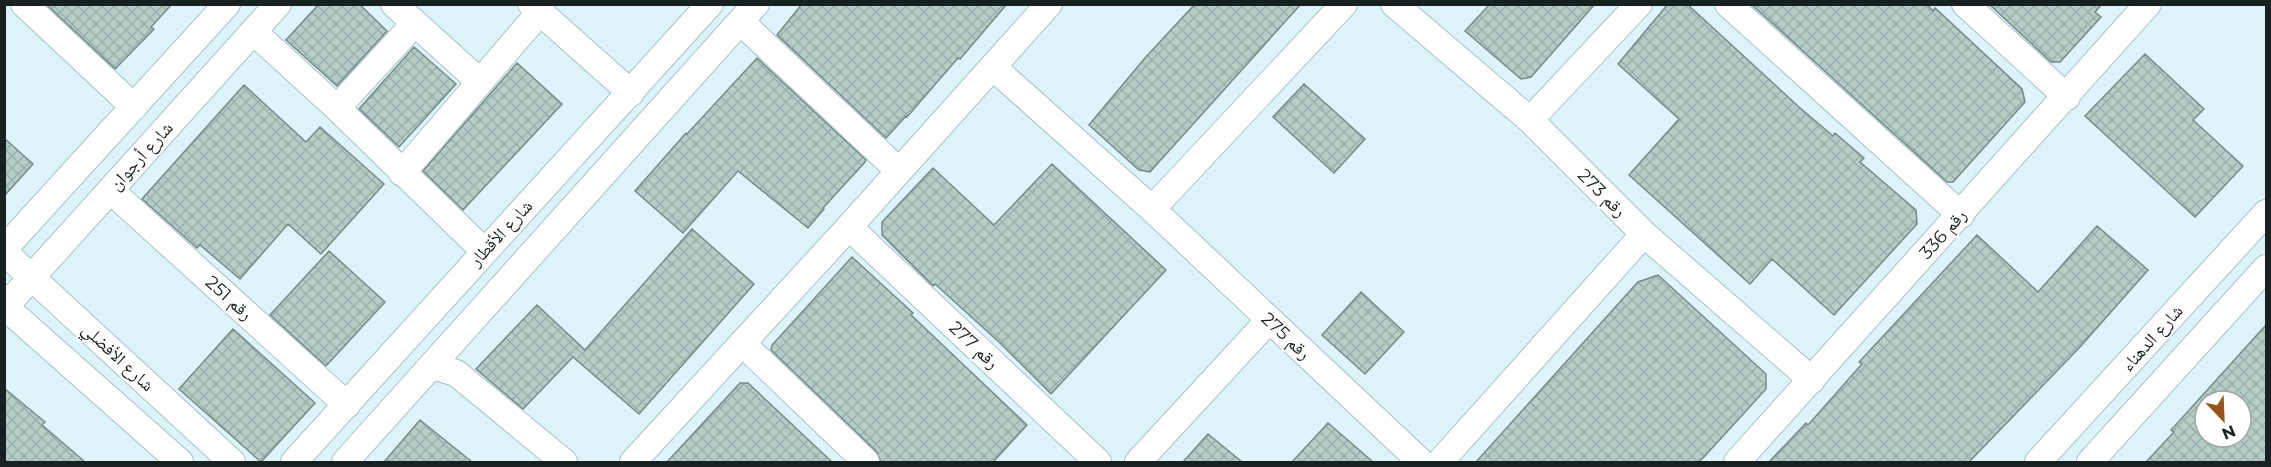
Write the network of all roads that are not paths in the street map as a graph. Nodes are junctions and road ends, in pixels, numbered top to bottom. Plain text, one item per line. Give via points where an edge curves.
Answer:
1 (24, 4) edge
2 (227, 4) edge
3 (278, 4) edge
4 (394, 4) edge
5 (710, 4) edge
6 (1048, 4) edge
7 (1344, 4) edge
8 (1394, 4) edge
9 (1639, 4) edge
10 (1728, 4) edge
11 (1965, 4) edge
12 (2148, 4) edge
13 (535, 8) edge
14 (749, 13) edge
15 (415, 23) junction
16 (254, 32) junction
17 (994, 68) junction
18 (479, 81) junction
19 (631, 93) junction
20 (2067, 97) junction
21 (134, 107) junction
22 (337, 108) junction
23 (1530, 120) junction
24 (899, 171) junction
25 (402, 173) junction
26 (111, 190) junction
27 (1152, 208) junction
28 (2266, 213) edge
29 (1961, 215) junction
30 (849, 227) junction
31 (1644, 234) junction
32 (4, 251) edge
33 (484, 251) junction
34 (2266, 268) edge
35 (33, 278) junction
36 (5, 307) edge
37 (1269, 320) junction
38 (742, 343) junction
39 (432, 366) junction
40 (1812, 380) junction
41 (346, 405) junction
42 (180, 462) edge
43 (232, 462) edge
44 (294, 462) edge
45 (345, 462) edge
46 (564, 462) edge
47 (633, 462) edge
48 (866, 462) edge
49 (1098, 462) edge
50 (1138, 462) edge
51 (1421, 462) edge
52 (1440, 462) edge
53 (1737, 462) edge
54 (2038, 462) edge
55 (2090, 462) edge

1 - 21 street
2 - 21 street
3 - 16 street, شارع أرجوان
4 - 15 street
5 - 19 street, شارع الأقطار
6 - 17 street
7 - 27 street
8 - 23 street, رقم 273
9 - 23 street
10 - 29 street
11 - 20 street
12 - 20 street, رقم 336
13 - 18 street
13 - 19 street
14 - 24 street
14 - 39 street, شارع الأقطار
15 - 18 street
15 - 22 street
16 - 22 street
16 - 26 street, شارع أرجوان
17 - 24 street
17 - 27 street, رقم 275
18 - 25 street
19 - 33 street, شارع الأقطار
20 - 29 street, رقم 336
21 - 32 street
22 - 25 street
23 - 31 street, رقم 273
24 - 30 street
25 - 33 street
26 - 35 street, شارع أرجوان
26 - 41 street, رقم 251
27 - 37 street, رقم 275
28 - 54 street, شارع الدهناء
29 - 40 street, رقم 336
30 - 38 street
30 - 49 street, رقم 277
31 - 40 street, رقم 273
31 - 52 street
32 - 35 street, شارع الأفضلي
33 - 41 street, شارع الأقطار
34 - 55 street
35 - 36 street, شارع أرجوان
35 - 43 street, شارع الأفضلي
36 - 42 street, شارع الأفضلي
37 - 50 street
37 - 51 street, رقم 275
38 - 47 street
38 - 48 street
39 - 45 street, شارع الأقطار
39 - 46 street via 456,373
40 - 53 street, رقم 336
41 - 44 street, شارع الأقطار

